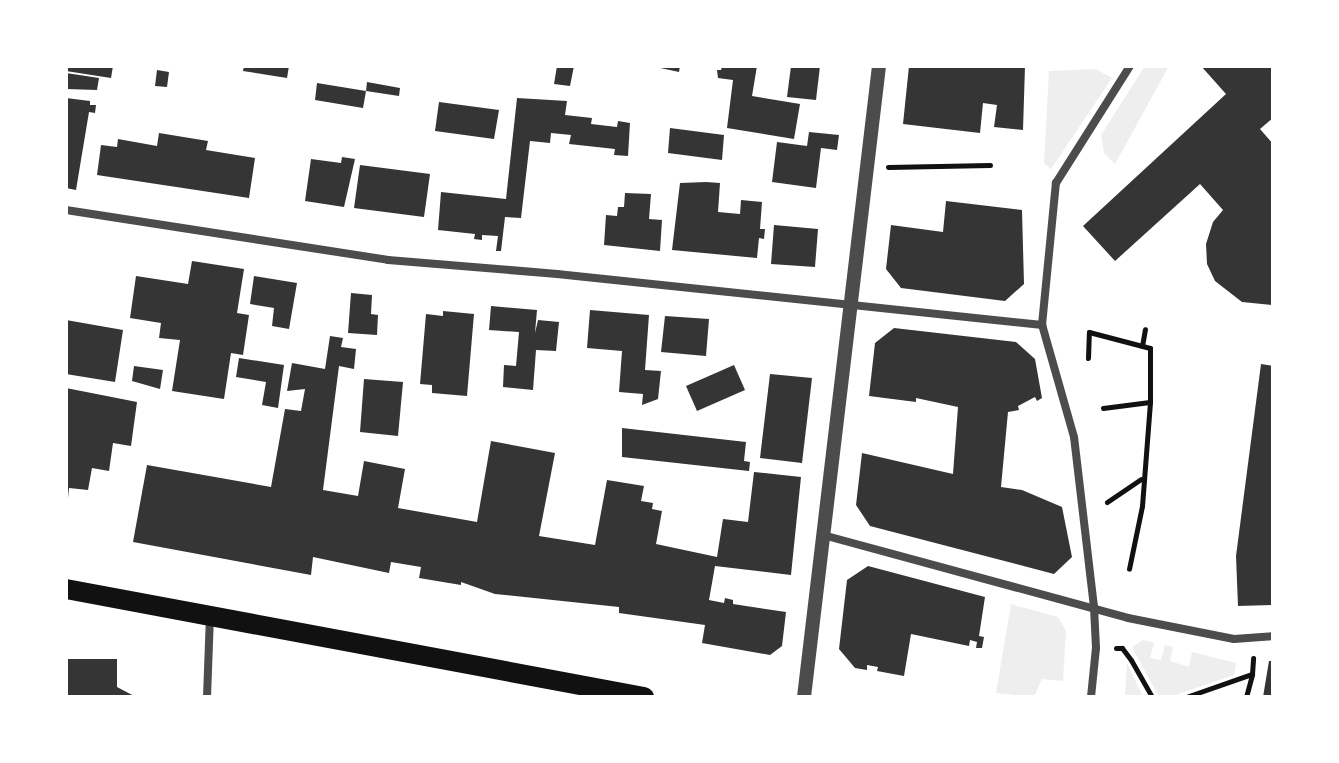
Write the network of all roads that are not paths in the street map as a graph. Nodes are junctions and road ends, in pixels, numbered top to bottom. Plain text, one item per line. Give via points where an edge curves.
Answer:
1 (879, 66) edge
2 (1130, 66) edge
3 (66, 210) edge
4 (851, 304) junction
5 (1042, 325) junction
6 (822, 534) junction
7 (66, 589) edge
8 (1094, 607) junction
9 (210, 615) junction
10 (1273, 636) edge
11 (207, 697) edge
12 (644, 697) edge
13 (804, 697) edge
14 (1091, 697) edge

1 - 4 street
2 - 5 street via 1056,183
3 - 4 street via 388,260
4 - 5 street
4 - 6 street
5 - 8 street via 1074,437
6 - 8 street
6 - 13 street
7 - 9 main road
8 - 10 street via 1234,639
8 - 14 street
9 - 11 street
9 - 12 main road

